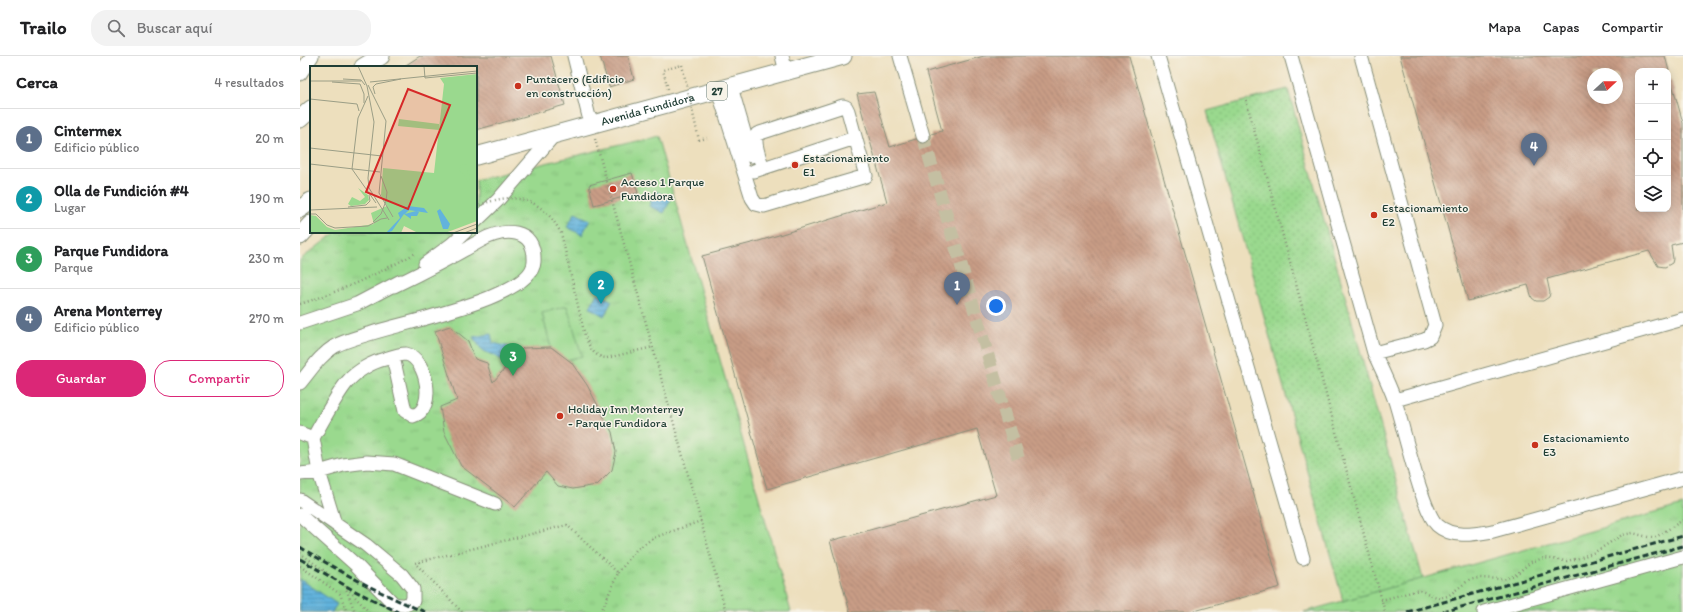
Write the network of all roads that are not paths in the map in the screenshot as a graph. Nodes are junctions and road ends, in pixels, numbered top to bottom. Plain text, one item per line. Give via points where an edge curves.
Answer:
1 (312, 56) edge
2 (381, 56) edge
3 (574, 56) edge
4 (843, 56) edge
5 (900, 56) edge
6 (1158, 56) edge
7 (1291, 56) edge
8 (1361, 56) edge
9 (784, 64) edge
10 (365, 66) edge
11 (300, 74) edge
12 (724, 89) junction
13 (310, 110) edge
14 (300, 119) edge
15 (591, 125) junction
16 (555, 134) junction
17 (923, 136) tunnel mouth
18 (855, 138) junction
19 (477, 156) edge
20 (754, 171) junction
21 (310, 202) edge
22 (300, 209) edge
23 (477, 220) edge
24 (310, 225) edge
25 (464, 233) edge
26 (300, 236) edge
27 (394, 286) junction
28 (1683, 319) edge
29 (300, 323) edge
30 (1374, 352) junction
31 (393, 357) dead end
32 (300, 383) edge
33 (1394, 400) junction
34 (1391, 414) dead end
35 (300, 433) edge
36 (313, 438) junction
37 (319, 472) junction
38 (300, 474) edge
39 (1683, 478) edge
40 (300, 500) edge
41 (495, 504) dead end
42 (300, 515) edge
43 (335, 524) junction
44 (1683, 556) edge
45 (1304, 558) dead end
46 (1484, 612) edge

1 - 11 street
2 - 10 main road
3 - 15 street
4 - 9 main road, Avenida Fundidora / 27
5 - 17 street
6 - 45 street
7 - 30 street
8 - 30 street via 1436,325 1430,337 1424,340
9 - 12 main road, Avenida Fundidora / 27
12 - 15 main road, Avenida Fundidora / 27
12 - 20 street
13 - 14 main road
15 - 16 main road, Avenida Fundidora / 27
16 - 19 main road, Avenida Fundidora / 27
16 - 23 street via 498,200
18 - 20 street
18 - 20 street via 848,111 843,106 762,132 755,139
18 - 20 street via 866,176 764,206 756,204 752,198
21 - 22 main road
24 - 26 main road
25 - 27 street
27 - 29 street via 358,304
27 - 32 street via 435,267 491,235 514,231 532,244 534,264 522,281 493,296 431,317 353,338 323,355
28 - 33 street
30 - 33 street
30 - 34 street
31 - 36 street via 357,372
33 - 39 street via 1427,508 1437,525 1457,534 1493,531
35 - 36 street
36 - 37 street
37 - 38 street
37 - 41 street via 367,462 394,464
37 - 43 street
40 - 43 street
42 - 43 street via 356,565 393,603 399,606 413,601 413,589 402,575 366,545
44 - 46 street

